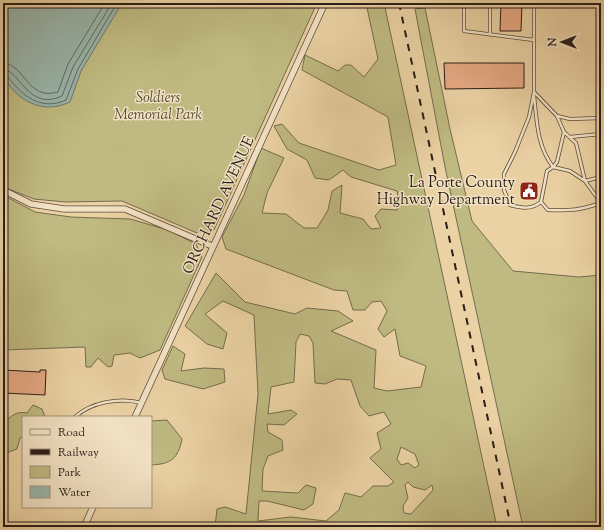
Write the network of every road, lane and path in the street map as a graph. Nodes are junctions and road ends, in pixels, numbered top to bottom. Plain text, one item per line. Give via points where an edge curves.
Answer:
1 (325, 3) edge
2 (464, 3) edge
3 (490, 3) edge
4 (534, 3) edge
5 (490, 34) junction
6 (534, 40) junction
7 (534, 92) junction
8 (557, 116) junction
9 (601, 118) edge
10 (564, 132) junction
11 (596, 134) junction
12 (601, 134) edge
13 (569, 137) junction
14 (601, 141) edge
15 (553, 167) junction
16 (601, 178) edge
17 (586, 181) junction
18 (3, 190) edge
19 (541, 202) junction
20 (601, 204) edge
21 (212, 246) junction
22 (142, 403) junction
23 (76, 416) edge
24 (136, 416) edge
25 (93, 508) edge
26 (84, 527) edge

1 - 21 street, ORCHARD AVENUE
2 - 5 lane via 464,31
3 - 5 lane
4 - 6 lane
5 - 6 lane
6 - 7 lane
7 - 8 lane
7 - 15 lane via 538,134 545,156
7 - 19 lane via 529,117 516,152 504,174 504,190 510,205 534,207
8 - 9 lane via 570,119
8 - 10 lane
10 - 13 lane
10 - 15 lane via 557,162
11 - 12 lane
11 - 13 lane
11 - 14 lane
13 - 17 lane via 576,143
15 - 17 lane via 570,171
15 - 19 lane via 547,171
16 - 17 lane
17 - 20 lane
18 - 21 street via 31,204 64,209 125,209
19 - 20 lane via 548,210 562,211 585,209
21 - 22 street, ORCHARD AVENUE
22 - 23 lane via 130,400 100,404
22 - 24 street, ORCHARD AVENUE
25 - 26 street

